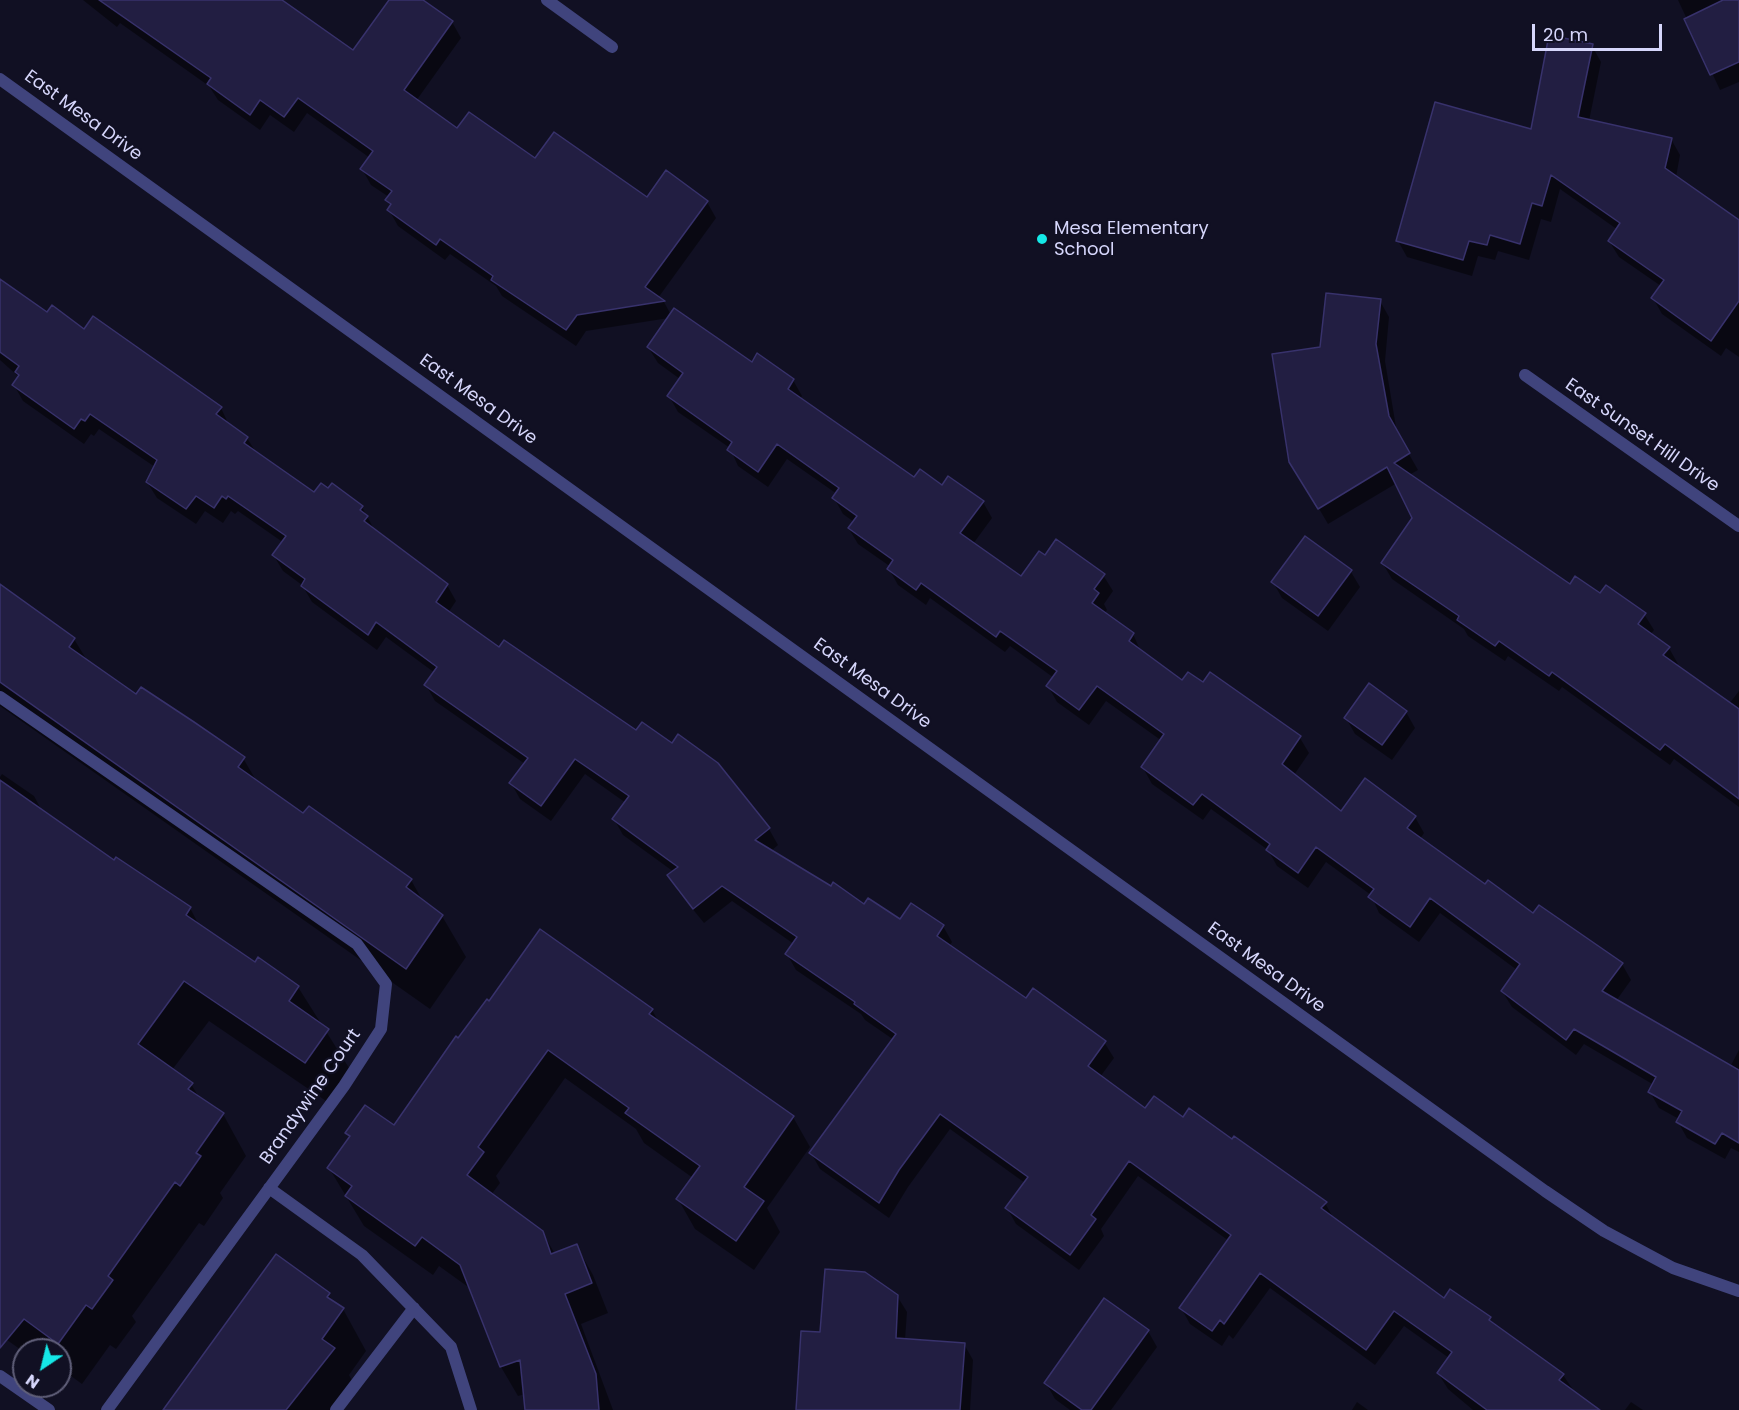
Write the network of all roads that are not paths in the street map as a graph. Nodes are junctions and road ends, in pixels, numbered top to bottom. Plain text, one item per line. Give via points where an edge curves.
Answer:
1 (547, 0) edge
2 (612, 47) dead end
3 (0, 79) edge
4 (1525, 375) dead end
5 (1739, 525) edge
6 (0, 698) edge
7 (269, 1188) junction
8 (1739, 1291) edge
9 (414, 1308) junction
10 (0, 1376) edge
11 (49, 1410) edge
12 (107, 1410) edge
13 (336, 1410) edge
14 (471, 1410) edge

1 - 2 street
3 - 8 street, East Mesa Drive via 1545,1191 1604,1231 1673,1268
4 - 5 street, East Sunset Hill Drive
6 - 7 street, Brandywine Court via 357,944 386,984 381,1029
7 - 9 street via 362,1255
7 - 12 street, Brandywine Court
9 - 13 street
9 - 14 street via 451,1347
10 - 11 street

